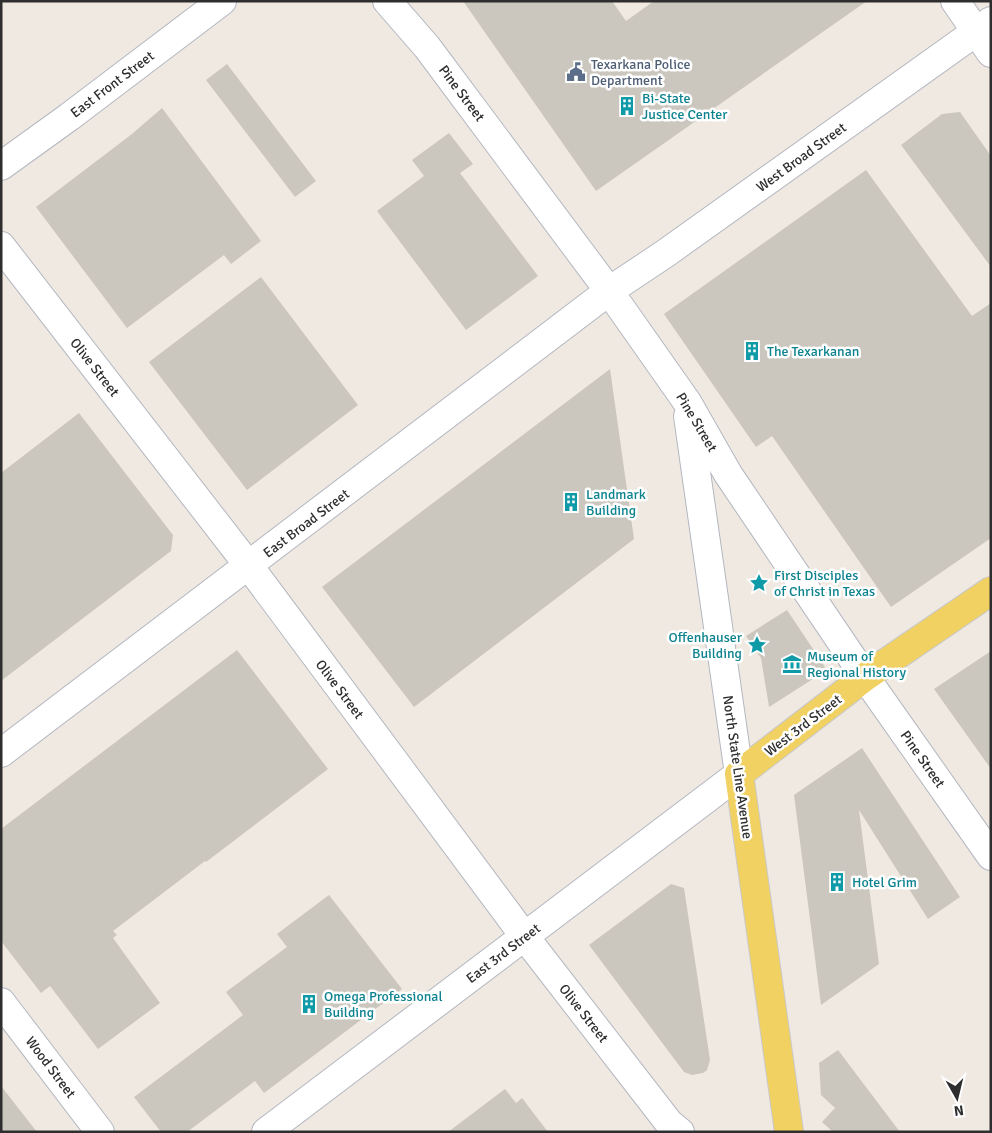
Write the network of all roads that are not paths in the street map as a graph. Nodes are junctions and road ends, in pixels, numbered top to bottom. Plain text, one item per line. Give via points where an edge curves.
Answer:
1 (222, 1) edge
2 (387, 1) edge
3 (955, 1) edge
4 (986, 35) edge
5 (1, 166) edge
6 (1, 246) edge
7 (609, 292) junction
8 (686, 402) junction
9 (249, 566) junction
10 (991, 591) edge
11 (865, 677) junction
12 (1, 753) edge
13 (739, 774) junction
14 (991, 856) edge
15 (525, 937) junction
16 (1, 1002) edge
17 (100, 1132) edge
18 (266, 1132) edge
19 (680, 1132) edge
20 (789, 1132) edge

1 - 5 street, East Front Street
2 - 7 street, Pine Street via 427,47
3 - 4 street
4 - 7 street, West Broad Street
6 - 9 street, Olive Street
7 - 8 street, Pine Street
7 - 9 street, East Broad Street
8 - 11 street, Pine Street via 728,474
8 - 13 street, North State Line Avenue
9 - 12 street, East Broad Street
9 - 15 street, Olive Street
10 - 11 main road, West 3rd Street
11 - 13 main road, West 3rd Street
11 - 14 street, Pine Street
13 - 15 street, East 3rd Street
13 - 20 main road, North State Line Avenue
15 - 18 street, East 3rd Street
15 - 19 street, Olive Street via 668,1123
16 - 17 street, Wood Street

